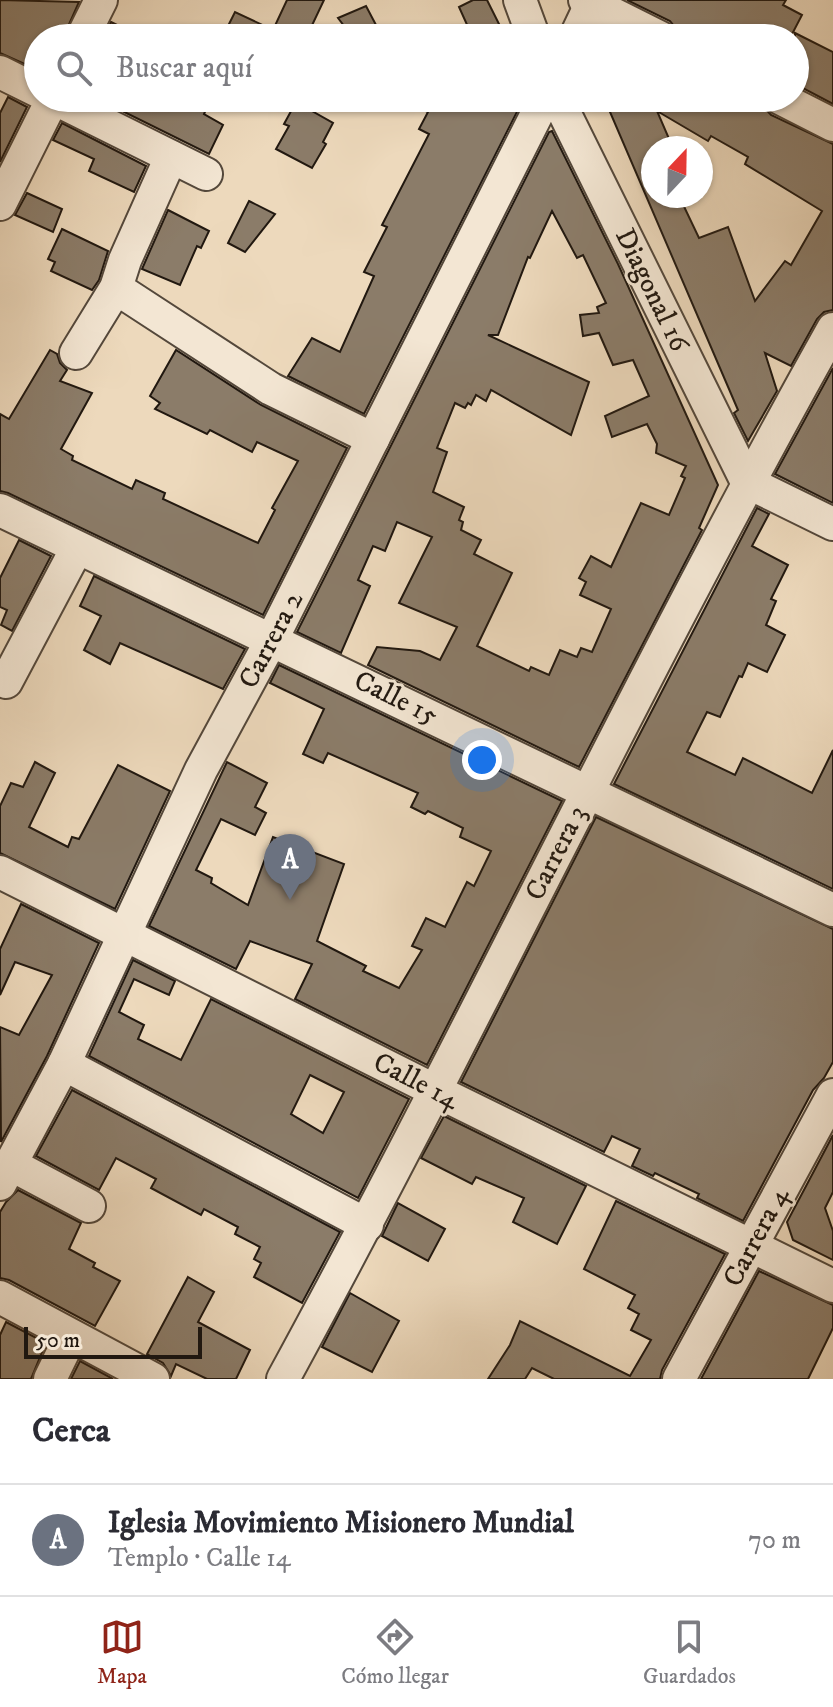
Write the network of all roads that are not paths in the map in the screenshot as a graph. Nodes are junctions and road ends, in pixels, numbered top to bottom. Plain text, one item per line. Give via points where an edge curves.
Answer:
1 (101, 0) edge
2 (520, 0) edge
3 (590, 1) edge
4 (89, 24) edge
5 (529, 24) edge
6 (581, 24) edge
7 (634, 24) edge
8 (0, 72) edge
9 (24, 84) edge
10 (46, 112) edge
11 (81, 112) edge
12 (538, 112) edge
13 (564, 112) edge
14 (807, 112) edge
15 (833, 125) edge
16 (171, 157) junction
17 (206, 174) dead end
18 (0, 204) edge
19 (116, 288) junction
20 (833, 329) edge
21 (76, 353) dead end
22 (373, 439) junction
23 (747, 482) junction
24 (0, 510) edge
25 (833, 524) edge
26 (77, 548) junction
27 (272, 639) junction
28 (6, 682) dead end
29 (587, 790) junction
30 (0, 872) edge
31 (833, 910) edge
32 (124, 933) junction
33 (64, 1064) junction
34 (436, 1091) junction
35 (833, 1095) edge
36 (5, 1174) edge
37 (89, 1206) dead end
38 (367, 1225) junction
39 (752, 1245) junction
40 (833, 1286) edge
41 (0, 1297) edge
42 (71, 1336) junction
43 (50, 1379) edge
44 (153, 1379) edge
45 (283, 1379) edge
46 (679, 1379) edge

1 - 4 street
2 - 5 street
3 - 6 street
3 - 7 street
8 - 9 street
10 - 18 street
11 - 16 street
12 - 22 street, Carrera 2
13 - 23 street, Diagonal 16
14 - 15 street
16 - 17 street
16 - 19 street
19 - 21 street
19 - 22 street via 271,389
20 - 23 street, Carrera 3
22 - 27 street, Carrera 2
23 - 25 street
23 - 29 street, Carrera 3
24 - 26 street, Calle 15
26 - 27 street, Calle 15
26 - 28 street
27 - 29 street, Calle 15
27 - 32 street, Carrera 2 via 201,770
29 - 31 street, Calle 15
29 - 34 street, Carrera 3
30 - 32 street, Calle 14
32 - 33 street, Carrera 2
32 - 34 street, Calle 14
33 - 36 street, Carrera 2
33 - 38 street
34 - 38 street, Carrera 3
34 - 39 street, Calle 14
35 - 39 street, Carrera 4
36 - 37 street
38 - 45 street, Carrera 3
39 - 40 street, Calle 14
39 - 46 street, Carrera 4
41 - 42 street
42 - 43 street
42 - 44 street

